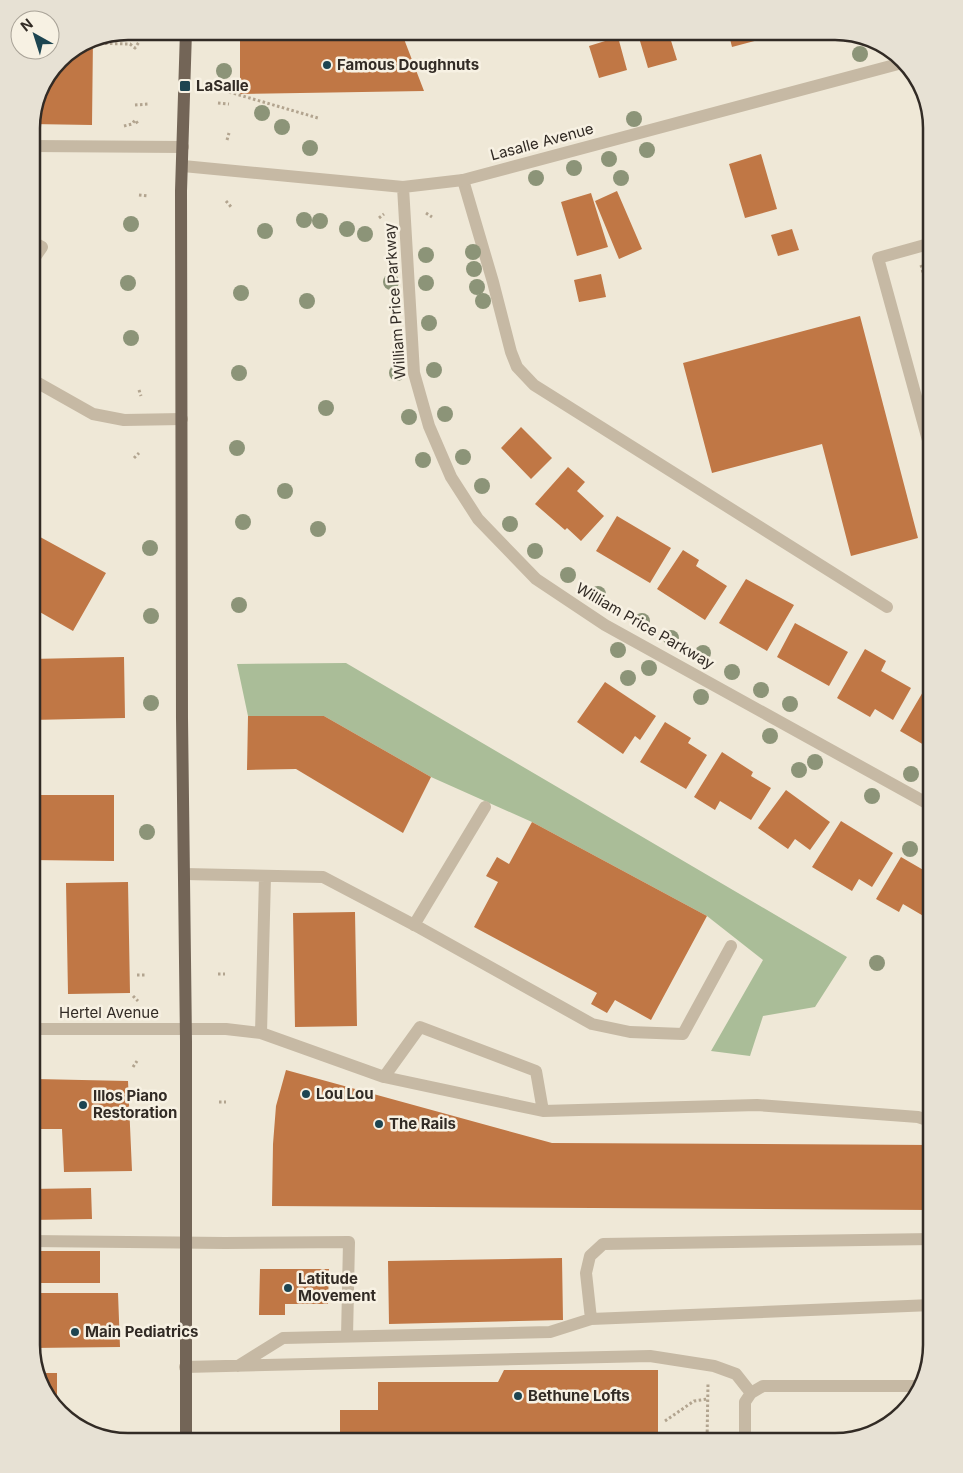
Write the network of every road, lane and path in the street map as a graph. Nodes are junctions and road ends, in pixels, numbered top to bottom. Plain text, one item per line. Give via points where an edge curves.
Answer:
1 (186, 40) edge
2 (139, 42) dead end
3 (107, 43) edge
4 (896, 65) edge
5 (230, 92) dead end
6 (218, 103) dead end
7 (135, 104) dead end
8 (149, 104) dead end
9 (229, 104) dead end
10 (318, 118) dead end
11 (135, 120) dead end
12 (139, 125) dead end
13 (229, 133) dead end
14 (227, 140) dead end
15 (40, 146) edge
16 (183, 147) junction
17 (183, 166) junction
18 (463, 180) junction
19 (403, 187) junction
20 (139, 196) dead end
21 (148, 196) dead end
22 (226, 201) dead end
23 (232, 208) dead end
24 (426, 213) dead end
25 (384, 214) dead end
26 (432, 217) dead end
27 (379, 218) dead end
28 (923, 246) edge
29 (920, 261) dead end
30 (923, 272) edge
31 (40, 384) edge
32 (139, 390) dead end
33 (141, 396) dead end
34 (182, 419) junction
35 (923, 422) edge
36 (139, 453) dead end
37 (134, 458) dead end
38 (887, 607) dead end
39 (923, 801) edge
40 (485, 807) dead end
41 (184, 874) junction
42 (265, 876) junction
43 (414, 925) junction
44 (732, 946) dead end
45 (218, 974) dead end
46 (225, 974) dead end
47 (137, 975) dead end
48 (146, 975) dead end
49 (133, 996) dead end
50 (138, 1001) dead end
51 (40, 1029) edge
52 (186, 1029) junction
53 (260, 1033) junction
54 (137, 1062) dead end
55 (133, 1067) dead end
56 (384, 1077) junction
57 (138, 1101) dead end
58 (147, 1101) dead end
59 (219, 1102) dead end
60 (226, 1102) dead end
61 (543, 1111) junction
62 (923, 1118) edge
63 (923, 1239) edge
64 (40, 1241) edge
65 (186, 1243) junction
66 (923, 1305) edge
67 (591, 1319) junction
68 (347, 1336) junction
69 (238, 1366) junction
70 (186, 1367) junction
71 (708, 1382) dead end
72 (912, 1386) edge
73 (751, 1393) junction
74 (708, 1399) junction
75 (665, 1421) dead end
76 (186, 1433) edge
77 (707, 1433) edge
78 (745, 1433) edge

1 - 16 main road
2 - 3 path via 135,48 130,44
4 - 18 street, Lasalle Avenue
5 - 10 path
6 - 9 path
7 - 8 path
11 - 12 path
13 - 14 path
15 - 16 street
16 - 17 main road
17 - 19 street, Lasalle Avenue
17 - 34 main road
18 - 19 street, Lasalle Avenue
18 - 38 street via 511,352 517,367 534,385
19 - 39 street, William Price Parkway via 414,373 429,426 451,477 478,519 536,579 605,625
20 - 21 path
22 - 23 path
24 - 26 path
25 - 27 path
28 - 35 street via 878,258
29 - 30 path
31 - 34 street via 93,414 124,420
32 - 33 path
34 - 41 main road
36 - 37 path
40 - 43 street
41 - 42 street
41 - 52 main road
42 - 43 street via 323,878
42 - 53 street
43 - 44 street via 592,1024 630,1032 683,1034
45 - 46 path
47 - 48 path
49 - 50 path
51 - 52 street, Hertel Avenue
52 - 53 street, Hertel Avenue
52 - 65 main road
53 - 56 street, Hertel Avenue
54 - 55 path
56 - 61 street, Hertel Avenue
56 - 61 street via 420,1027 536,1071
57 - 58 path
59 - 60 path
61 - 62 street, Hertel Avenue via 757,1105
63 - 67 street via 603,1244 590,1256 586,1273
64 - 65 street
65 - 68 street via 349,1242
65 - 70 main road
66 - 67 street
67 - 68 street via 550,1332
68 - 69 street via 283,1338
69 - 70 street
69 - 73 street via 653,1356 714,1366 736,1374
70 - 76 main road
71 - 74 path
72 - 73 street via 763,1386
73 - 78 street via 745,1402
74 - 75 path via 694,1401
74 - 77 path

